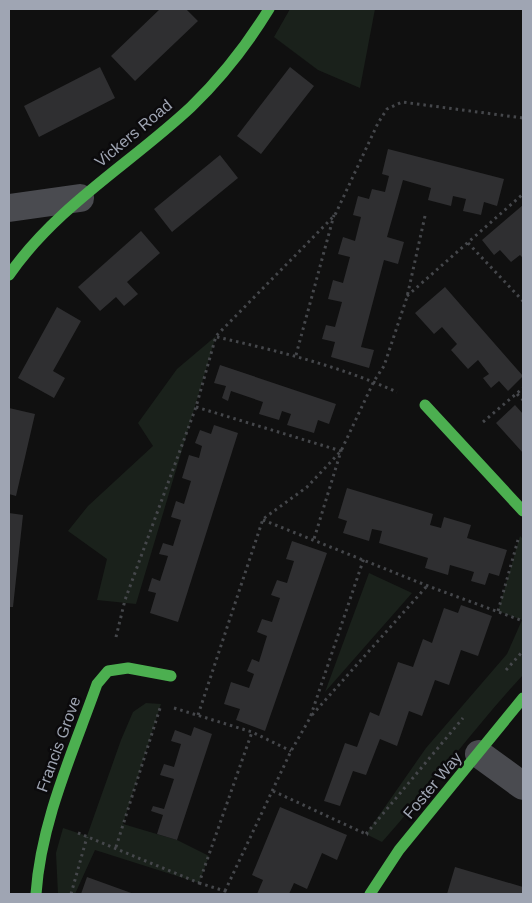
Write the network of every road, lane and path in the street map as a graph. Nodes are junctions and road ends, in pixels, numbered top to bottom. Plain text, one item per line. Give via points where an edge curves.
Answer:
1 (269, 9) edge
2 (522, 118) edge
3 (523, 122) edge
4 (523, 194) edge
5 (80, 198) junction
6 (9, 208) edge
7 (335, 215) junction
8 (425, 216) dead end
9 (468, 243) junction
10 (9, 276) edge
11 (407, 297) junction
12 (523, 301) edge
13 (216, 336) junction
14 (296, 355) junction
15 (374, 381) junction
16 (523, 388) edge
17 (517, 394) junction
18 (523, 400) edge
19 (425, 404) joint
20 (196, 407) junction
21 (460, 442) junction
22 (341, 451) junction
23 (523, 511) edge
24 (262, 520) junction
25 (520, 536) dead end
26 (314, 539) junction
27 (364, 558) junction
28 (428, 586) junction
29 (498, 611) junction
30 (523, 621) edge
31 (523, 651) edge
32 (108, 671) junction
33 (505, 671) dead end
34 (171, 676) dead end
35 (523, 698) edge
36 (466, 714) dead end
37 (198, 716) junction
38 (310, 718) junction
39 (252, 732) junction
40 (290, 751) junction
41 (479, 754) junction
42 (523, 786) edge
43 (273, 791) junction
44 (48, 822) junction
45 (366, 834) junction
46 (87, 837) junction
47 (116, 848) junction
48 (399, 850) junction
49 (199, 883) junction
50 (224, 893) edge
51 (36, 894) edge
52 (71, 894) edge
53 (370, 894) edge

1 - 5 street, Vickers Road via 255,33 177,120
2 - 3 path
2 - 7 path via 402,102 387,109
4 - 9 path
5 - 6 street
5 - 10 street, Vickers Road via 32,245
7 - 13 path
7 - 14 path
8 - 11 path
9 - 11 path
9 - 12 path
11 - 15 path via 384,366
13 - 14 path
13 - 20 path
14 - 15 path
15 - 19 path
15 - 22 path
16 - 17 path
17 - 18 path
17 - 21 path
19 - 21 street
20 - 22 path
20 - 32 path via 125,600
21 - 23 street
22 - 24 path via 306,487
22 - 26 path
24 - 26 path
24 - 37 path
25 - 29 path
26 - 27 path
27 - 28 path
27 - 38 path
28 - 29 path
28 - 38 path
29 - 30 path
31 - 33 path
32 - 34 street via 128,668
32 - 44 street, Francis Grove via 97,684
35 - 41 street, Foster Way
36 - 45 path
37 - 39 path
37 - 47 path via 161,704
38 - 40 path
39 - 40 path
39 - 49 path
40 - 43 path
41 - 42 street
41 - 48 street, Foster Way
43 - 45 path
43 - 50 path
44 - 46 path
44 - 51 street, Francis Grove via 38,866
45 - 48 path
46 - 47 path
46 - 52 path
47 - 49 path
48 - 53 street, Foster Way
49 - 50 path

